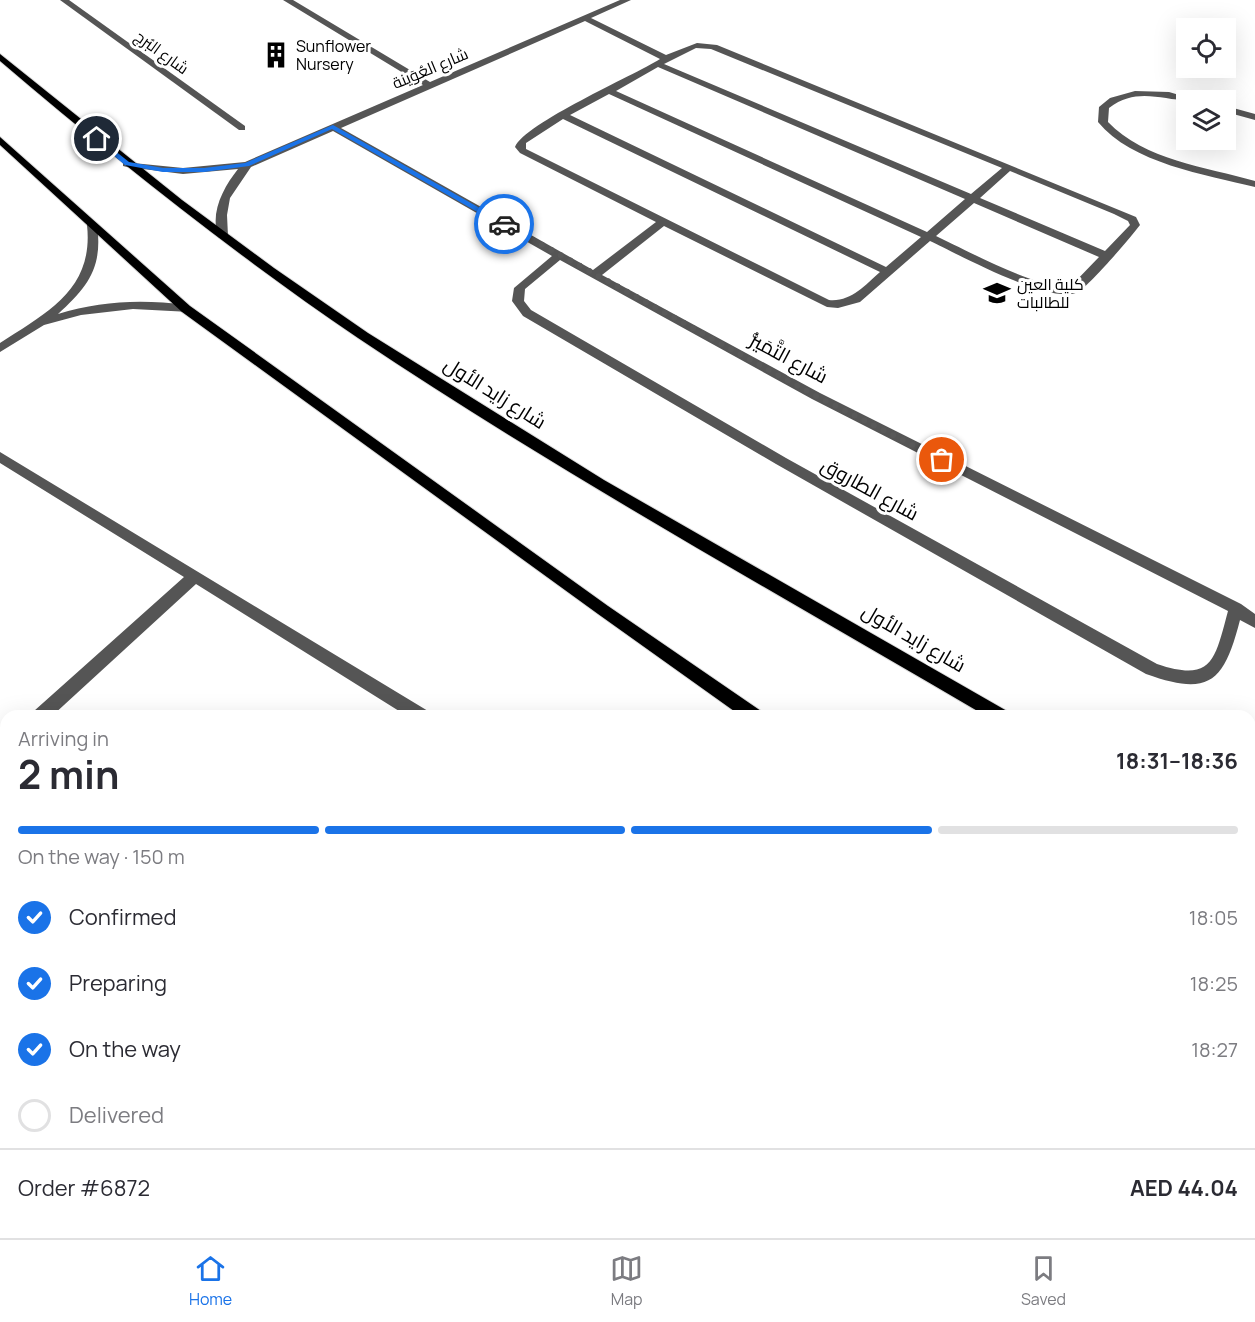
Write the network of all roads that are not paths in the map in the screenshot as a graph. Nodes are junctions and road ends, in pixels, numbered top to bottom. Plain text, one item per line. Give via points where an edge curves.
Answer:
1 (64, 0) edge
2 (287, 0) edge
3 (627, 0) edge
4 (584, 18) junction
5 (0, 57) edge
6 (668, 59) junction
7 (658, 64) junction
8 (429, 85) junction
9 (609, 91) junction
10 (1176, 98) edge
11 (1236, 112) edge
12 (564, 116) junction
13 (1255, 117) edge
14 (333, 127) junction
15 (242, 128) dead end
16 (0, 140) edge
17 (127, 164) junction
18 (247, 165) junction
19 (1008, 167) junction
20 (1255, 184) edge
21 (972, 198) junction
22 (662, 222) junction
23 (92, 225) junction
24 (929, 235) junction
25 (223, 236) junction
26 (559, 256) junction
27 (1107, 256) junction
28 (886, 271) junction
29 (594, 275) junction
30 (186, 309) junction
31 (33, 327) junction
32 (0, 348) edge
33 (0, 457) edge
34 (195, 576) junction
35 (1236, 608) junction
36 (1255, 613) edge
37 (1255, 622) edge
38 (47, 710) edge
39 (413, 710) edge
40 (746, 710) edge
41 (991, 710) edge

1 - 15 street, شارع البُرج
2 - 8 street
3 - 4 street, شارع العُوَينة
4 - 6 street
4 - 8 street, شارع العُوَينة
5 - 17 main road, شارع زايد الأول
6 - 7 street
6 - 19 street via 692,46 714,47
7 - 9 street
7 - 21 street
8 - 14 street, شارع العُوَينة
9 - 12 street
9 - 24 street
10 - 20 street via 1147,93 1120,97 1104,107 1103,122 1117,138 1143,151
11 - 13 street
12 - 22 street via 522,142 523,151
12 - 28 street
14 - 18 street, شارع العُوَينة
14 - 26 street, شارع التَّمَيُّز
16 - 23 main road
17 - 18 street, شارع العُوَينة via 183,171
17 - 25 main road, شارع زايد الأول
18 - 25 street, شارع العُوَينة via 226,192 221,207
19 - 21 street
19 - 27 street via 1132,219 1135,225
21 - 24 street
21 - 27 street
22 - 28 street via 827,303 856,299
22 - 29 street
23 - 30 main road
23 - 31 street via 95,256 88,273 57,310
24 - 27 street via 1052,291 1075,289
24 - 28 street
25 - 41 main road, شارع زايد الأول via 356,331 457,396
26 - 29 street, شارع التَّمَيُّز
26 - 35 street, شارع الطاروق via 520,288 518,301 527,313 791,467 1152,669 1179,678 1193,678 1215,669 1221,662
29 - 35 street, شارع التَّمَيُّز via 816,396
30 - 31 street via 149,304 97,308
30 - 40 main road
31 - 32 street
33 - 34 street
34 - 38 street
34 - 39 street
35 - 36 street, شارع التَّمَيُّز
35 - 37 street, شارع التَّمَيُّز

